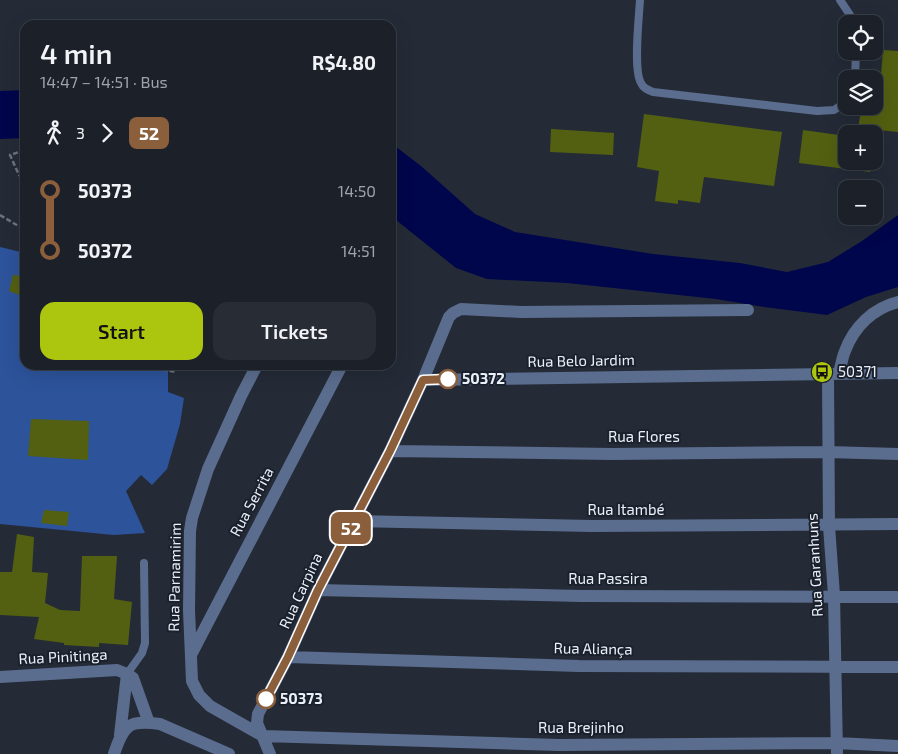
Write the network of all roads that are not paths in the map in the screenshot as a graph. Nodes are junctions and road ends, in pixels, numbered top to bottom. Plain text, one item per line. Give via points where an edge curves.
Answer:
1 (640, 0) edge
2 (840, 0) edge
3 (850, 15) edge
4 (838, 108) edge
5 (898, 302) edge
6 (748, 310) dead end
7 (254, 370) edge
8 (339, 370) edge
9 (898, 373) edge
10 (834, 374) junction
11 (423, 380) junction
12 (390, 451) junction
13 (827, 452) junction
14 (898, 454) edge
15 (354, 521) junction
16 (898, 524) edge
17 (829, 526) junction
18 (144, 563) dead end
19 (318, 590) junction
20 (834, 595) junction
21 (898, 596) edge
22 (191, 655) junction
23 (288, 657) junction
24 (835, 666) junction
25 (898, 667) edge
26 (127, 674) junction
27 (0, 677) edge
28 (149, 722) junction
29 (120, 735) junction
30 (263, 736) junction
31 (898, 746) edge
32 (837, 749) edge
33 (114, 754) edge
34 (229, 754) edge
35 (270, 754) edge

1 - 4 lane via 639,78 644,87 653,92 817,111
2 - 3 lane
5 - 10 street, Rua Garanhuns via 864,320
6 - 11 street via 520,312 461,309 449,317
7 - 22 street, Rua Parnamirim via 208,469 192,518
8 - 22 street, Rua Serrita
9 - 10 street, Rua Belo Jardim
10 - 11 street, Rua Belo Jardim
10 - 13 street, Rua Garanhuns
11 - 12 street, Rua Carpina
12 - 13 street, Rua Flores
12 - 15 street, Rua Carpina
13 - 14 street, Rua Flores
13 - 17 street, Rua Garanhuns
15 - 17 street, Rua Itambé
15 - 19 street, Rua Carpina
16 - 17 street, Rua Itambé
17 - 20 street, Rua Garanhuns
18 - 26 lane via 145,643
19 - 20 street, Rua Passira via 581,596
19 - 23 street, Rua Carpina
20 - 21 street, Rua Passira
20 - 24 street, Rua Garanhuns
22 - 30 street, Rua Parnamirim via 192,681 203,700 218,712
23 - 24 street, Rua Aliança via 579,666
23 - 30 street, Rua Carpina via 258,714 257,723
24 - 25 street, Rua Aliança
24 - 32 street, Rua Garanhuns
26 - 27 street, Rua Pinitinga via 117,670
26 - 28 street, Rua Pinitinga via 137,686
26 - 29 street, Rua Pinitinga
28 - 29 street via 127,727
28 - 34 street
29 - 33 street, Rua Pinitinga
30 - 32 street, Rua Brejinho
30 - 35 street, Rua Carpina
31 - 32 street, Rua Brejinho

